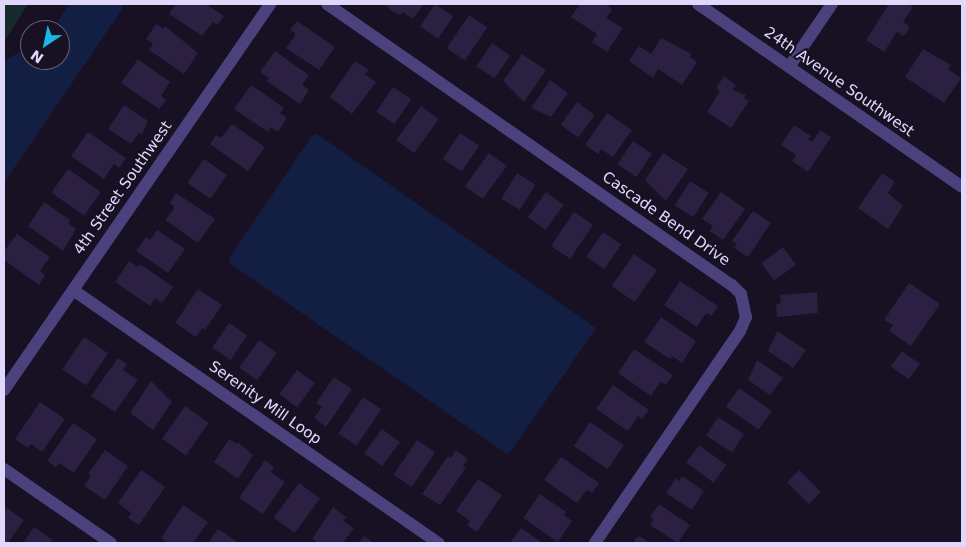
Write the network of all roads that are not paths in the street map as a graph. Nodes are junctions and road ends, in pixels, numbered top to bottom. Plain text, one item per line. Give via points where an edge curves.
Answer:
1 (270, 4) edge
2 (327, 4) edge
3 (698, 4) edge
4 (832, 4) edge
5 (789, 67) junction
6 (962, 187) edge
7 (73, 290) junction
8 (4, 390) edge
9 (4, 469) edge
10 (111, 543) edge
11 (439, 543) edge
12 (595, 543) edge

1 - 7 street, 4th Street Southwest
2 - 12 street, Cascade Bend Drive via 741,294 746,317 740,331
3 - 5 street, 24th Avenue Southwest
4 - 5 street
5 - 6 street, 24th Avenue Southwest
7 - 8 street, 4th Street Southwest
7 - 11 street, Serenity Mill Loop
9 - 10 street

